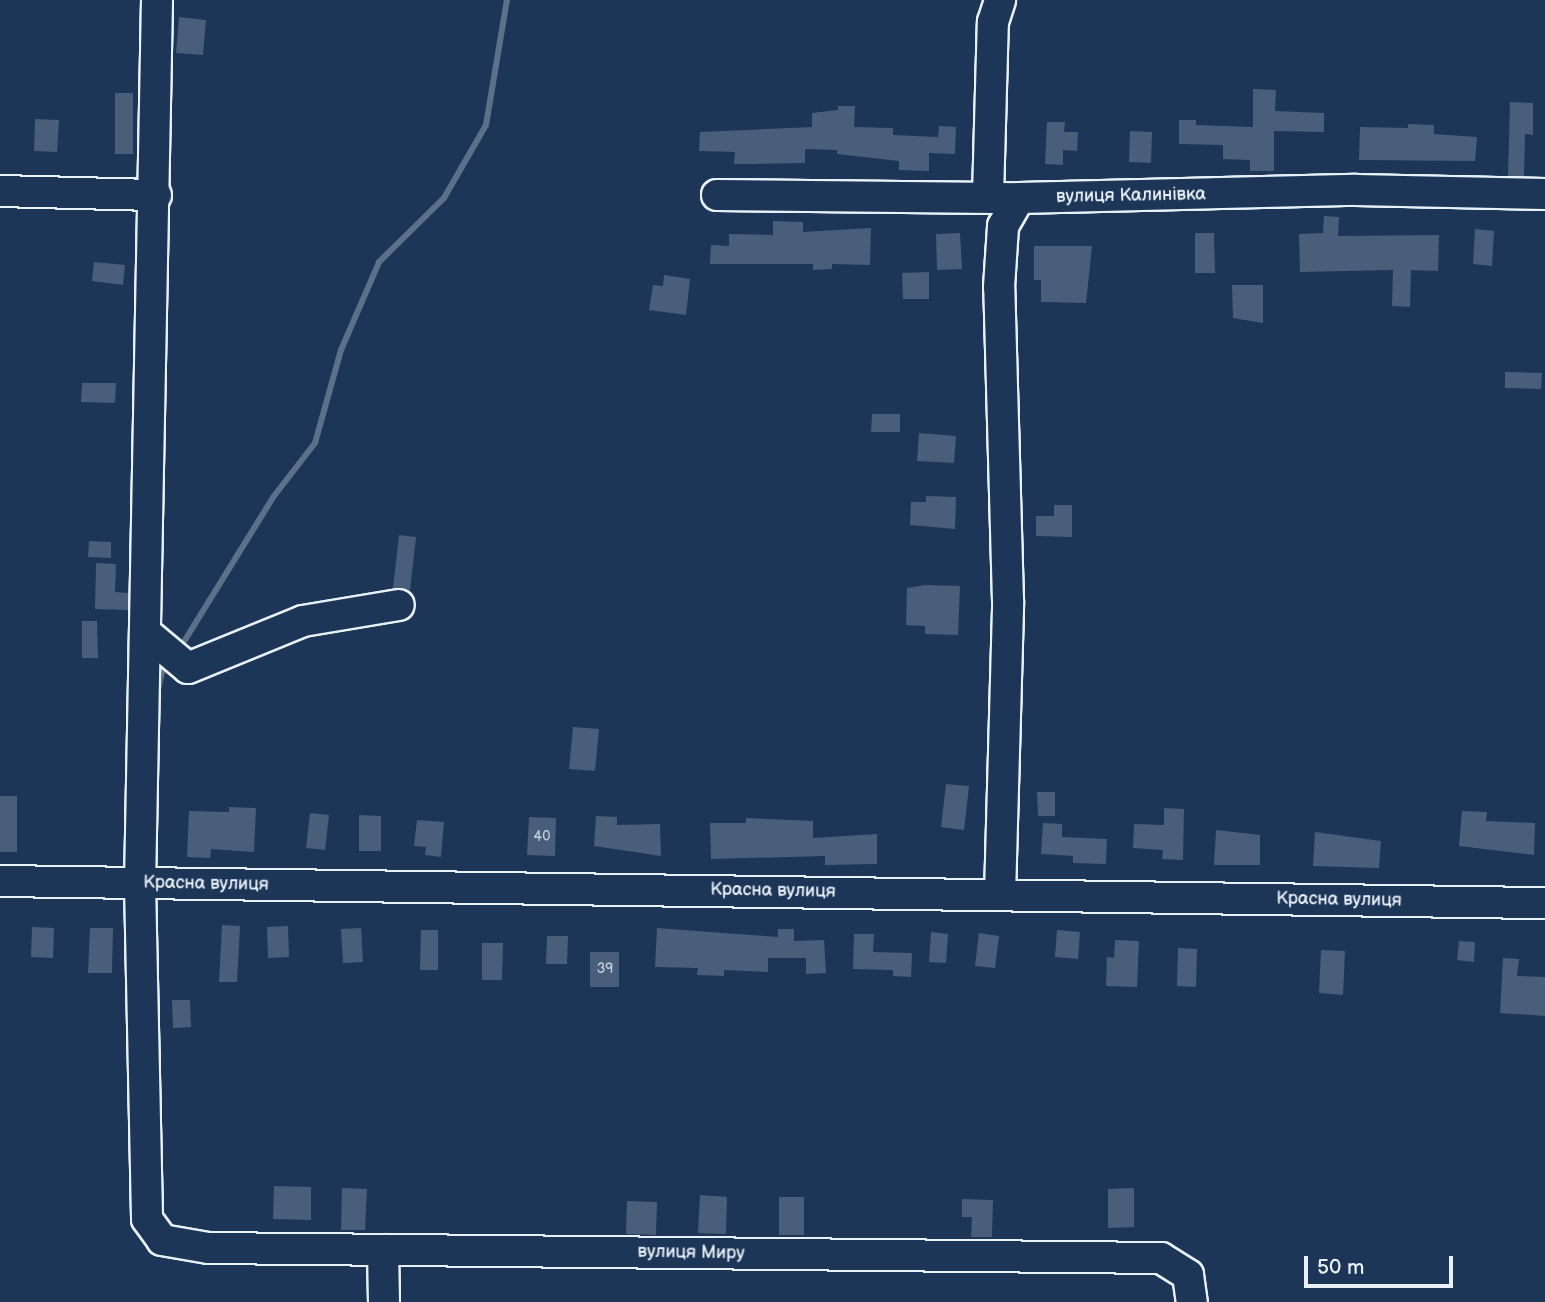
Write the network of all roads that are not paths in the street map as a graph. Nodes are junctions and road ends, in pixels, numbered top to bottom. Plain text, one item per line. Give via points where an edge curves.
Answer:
1 (157, 0) edge
2 (1000, 0) edge
3 (0, 191) edge
4 (1545, 194) edge
5 (156, 195) junction
6 (717, 195) dead end
7 (988, 196) junction
8 (1018, 198) junction
9 (399, 605) dead end
10 (145, 632) junction
11 (0, 881) edge
12 (140, 883) junction
13 (1000, 895) junction
14 (1545, 903) edge
15 (383, 1250) junction
16 (384, 1302) edge
17 (1192, 1302) edge

1 - 5 street
2 - 7 street via 993,22
3 - 5 street
4 - 8 street, вулиця Калинівка via 1356,190
5 - 10 street
6 - 7 street, вулиця Калинівка
7 - 8 street, вулиця Калинівка
8 - 13 street via 1003,226 999,287 1008,601
9 - 10 street via 303,621 188,668
10 - 12 street
11 - 12 street, Красна вулиця
12 - 13 street, Красна вулиця
12 - 15 street, вулиця Миру via 147,1219 162,1240 208,1248
13 - 14 street, Красна вулиця
15 - 16 street
15 - 17 street, вулиця Миру via 1161,1258 1188,1275

